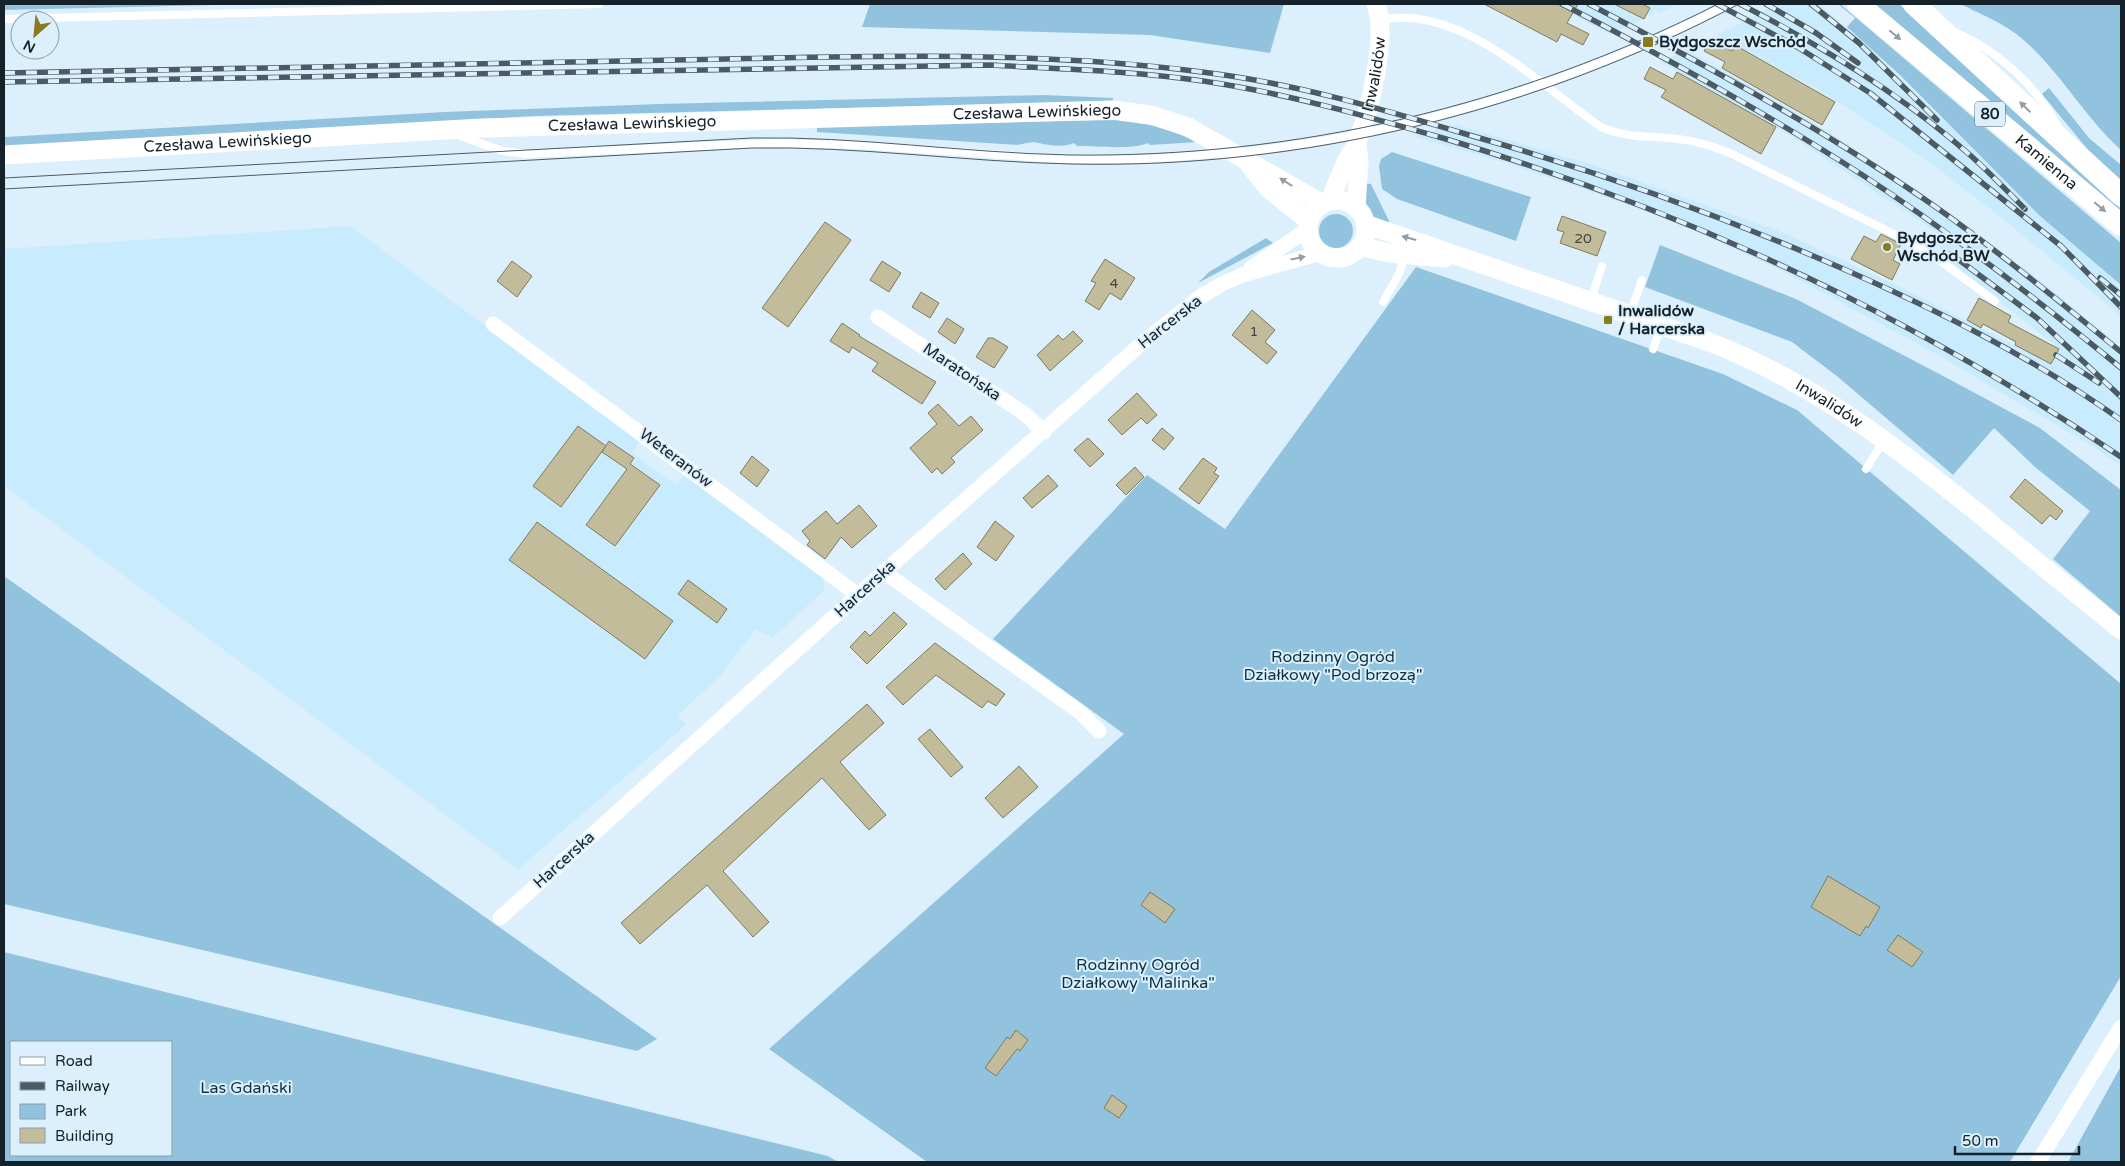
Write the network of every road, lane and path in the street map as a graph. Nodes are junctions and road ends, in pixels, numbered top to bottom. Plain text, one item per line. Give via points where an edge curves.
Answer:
1 (599, 4) edge
2 (1729, 4) edge
3 (1858, 4) edge
4 (1914, 4) edge
5 (1379, 12) edge
6 (4, 19) edge
7 (449, 130) junction
8 (1357, 144) junction
9 (4, 155) edge
10 (1248, 163) junction
11 (2121, 195) edge
12 (1326, 203) junction
13 (1361, 216) junction
14 (1308, 225) junction
15 (2121, 225) edge
16 (1360, 246) junction
17 (1320, 254) junction
18 (1406, 254) junction
19 (1488, 264) junction
20 (1602, 266) dead end
21 (1242, 275) junction
22 (1642, 280) dead end
23 (1591, 300) junction
24 (1995, 301) dead end
25 (1383, 302) dead end
26 (1630, 314) junction
27 (878, 317) dead end
28 (493, 324) dead end
29 (1662, 325) junction
30 (1653, 349) dead end
31 (1044, 432) junction
32 (1885, 439) junction
33 (1866, 469) dead end
34 (884, 572) junction
35 (858, 595) junction
36 (2121, 630) edge
37 (1099, 731) dead end
38 (500, 918) dead end
39 (2121, 1027) edge
40 (2038, 1162) edge

1 - 6 lane
2 - 7 lane via 1570,75 1487,102 1411,123 1320,141 1222,154 1122,160 1060,159 789,143 527,154 503,151 462,138
3 -> 15 main road, Kamienna / 80
4 - 11 main road, Kamienna / 80
5 - 8 street, Inwalidów via 1376,63
5 - 24 lane via 1394,17 1428,20 1472,37 1589,119 1613,132 1624,136 1706,144 1730,153 1904,238
7 - 9 street, Czesława Lewińskiego
7 - 10 street, Czesława Lewińskiego via 1112,110 1166,118 1210,138
8 - 12 street, Inwalidów
8 - 13 street, Inwalidów
12 -> 10 street, Czesława Lewińskiego
10 - 14 street, Czesława Lewińskiego via 1269,189
12 - 13 street via 1346,202
12 - 14 street via 1312,214
13 - 16 street via 1365,234
19 -> 13 street, Inwalidów
14 - 17 street via 1309,238
14 - 21 street, Harcerska
16 - 17 street via 1348,256 1339,258
16 - 18 street, Inwalidów
21 -> 17 street, Harcerska
18 - 19 street, Inwalidów
18 - 25 lane
19 - 23 street, Inwalidów
20 - 23 lane
21 - 31 street, Harcerska via 1203,295 1148,338
22 - 26 lane
23 - 26 street, Inwalidów
26 - 29 street, Inwalidów
27 - 31 street, Maratońska via 1025,414
28 - 35 street, Weteranów
29 - 30 lane
29 - 32 street, Inwalidów via 1749,357 1781,373
31 - 34 street, Harcerska
32 - 33 lane
32 - 36 street, Inwalidów
34 - 35 street, Harcerska
34 - 37 street via 1081,713
35 - 38 street, Harcerska
39 - 40 street

